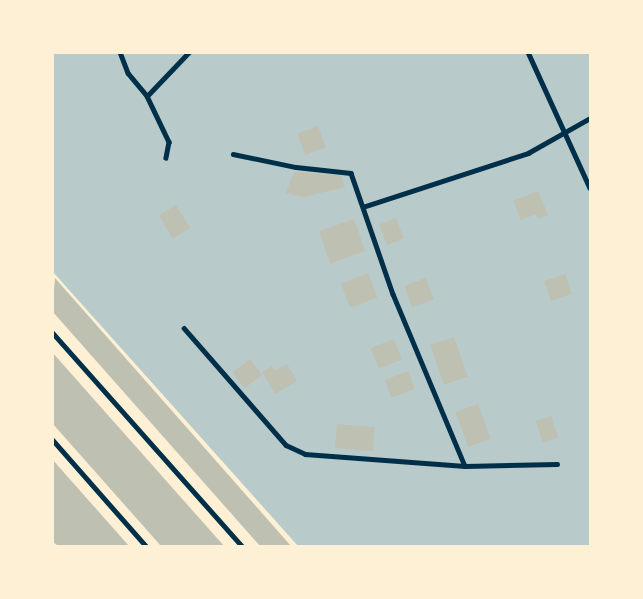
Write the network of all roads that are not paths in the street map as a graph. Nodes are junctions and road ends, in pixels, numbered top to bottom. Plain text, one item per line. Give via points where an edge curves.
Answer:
1 (120, 52) edge
2 (189, 52) edge
3 (528, 52) edge
4 (147, 96) junction
5 (591, 118) edge
6 (566, 134) junction
7 (233, 154) dead end
8 (166, 158) dead end
9 (591, 188) edge
10 (363, 207) junction
11 (184, 328) dead end
12 (52, 332) edge
13 (52, 439) edge
14 (557, 464) dead end
15 (465, 466) junction
16 (146, 546) edge
17 (242, 546) edge

1 - 4 lane via 128,73
2 - 4 lane
3 - 6 lane
4 - 8 lane via 169,142
5 - 6 lane via 576,124
6 - 9 lane
6 - 10 lane via 528,153
7 - 10 lane via 351,173
10 - 15 lane via 393,294
11 - 15 lane via 286,445 305,454
12 - 17 lane
13 - 16 lane
14 - 15 lane

